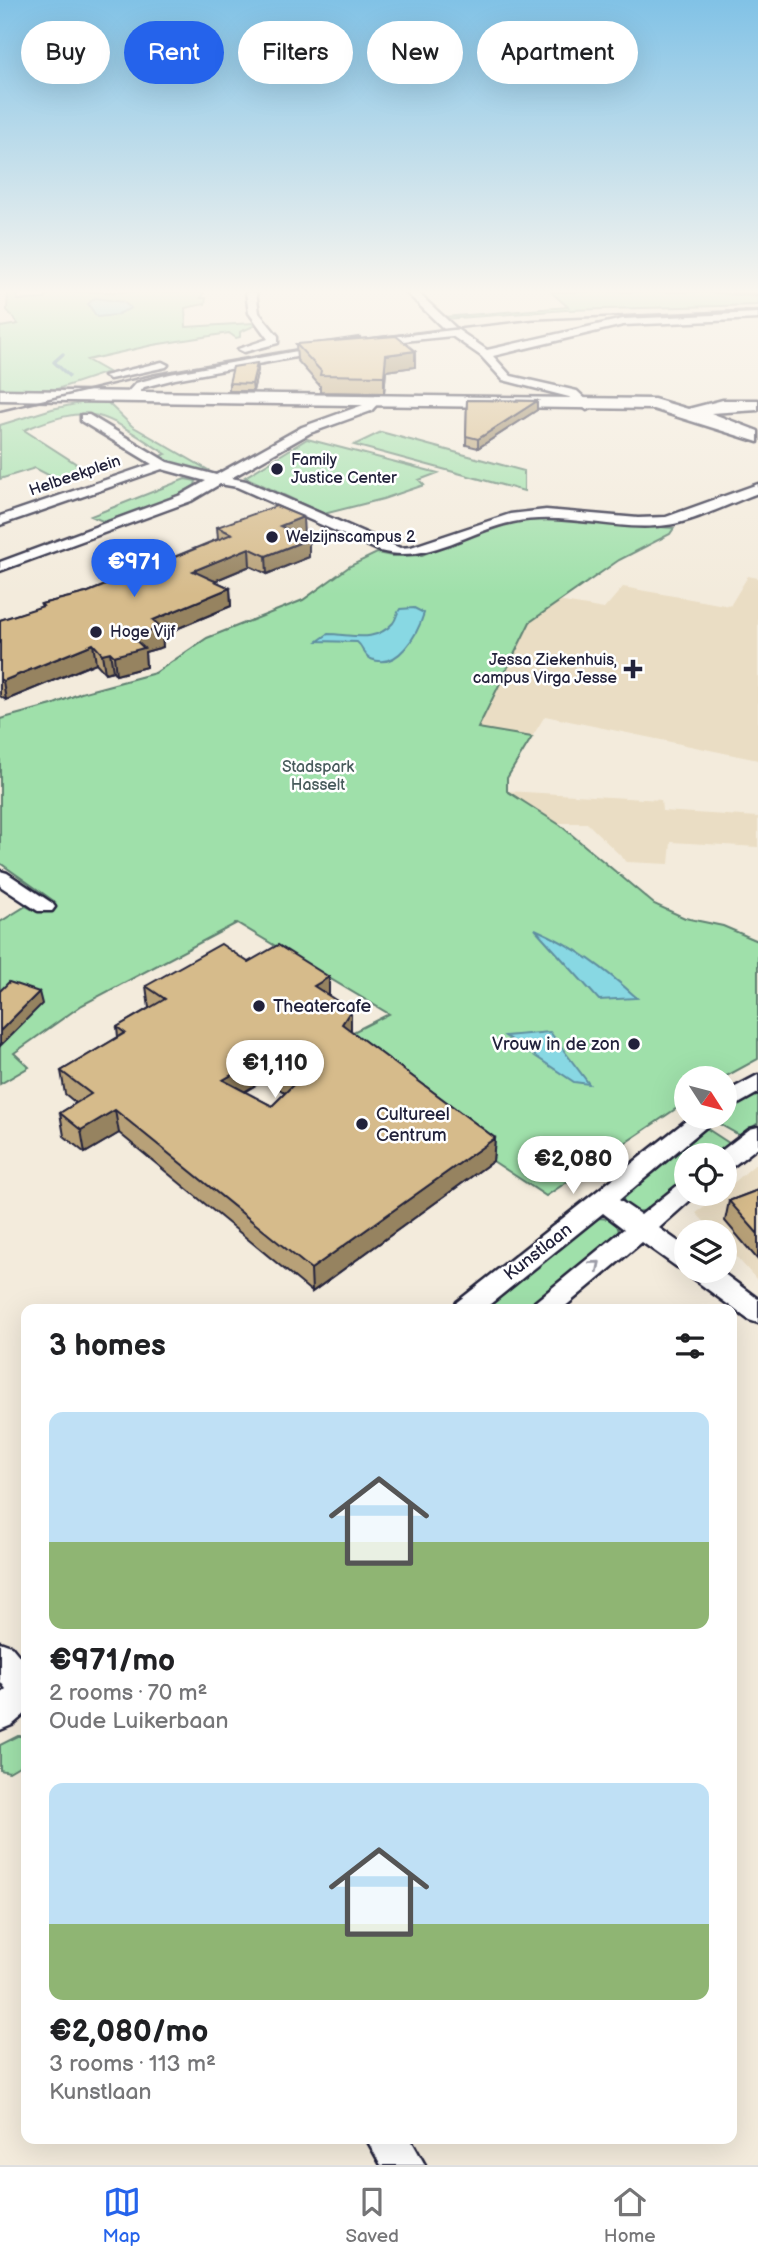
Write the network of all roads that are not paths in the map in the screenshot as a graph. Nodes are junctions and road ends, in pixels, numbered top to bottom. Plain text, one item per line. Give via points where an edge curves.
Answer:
1 (133, 393) edge
2 (568, 393) edge
3 (0, 395) edge
4 (130, 397) junction
5 (375, 400) junction
6 (586, 404) junction
7 (758, 405) edge
8 (681, 409) junction
9 (85, 418) dead end
10 (758, 437) edge
11 (162, 465) junction
12 (222, 479) junction
13 (758, 488) edge
14 (0, 521) edge
15 (2, 564) edge
16 (0, 877) edge
17 (45, 907) dead end
18 (758, 1083) edge
19 (737, 1096) edge
20 (692, 1129) edge
21 (758, 1135) edge
22 (737, 1151) edge
23 (603, 1201) junction
24 (674, 1202) edge
25 (642, 1227) junction
26 (674, 1251) edge
27 (718, 1283) edge
28 (472, 1304) edge
29 (550, 1304) edge
30 (758, 1313) edge
31 (0, 1657) edge
32 (21, 1684) edge
33 (21, 1695) edge
34 (0, 1714) edge
35 (390, 2144) edge
36 (405, 2165) edge

1 - 4 street
2 - 6 street
3 - 4 main road
4 - 5 main road
5 - 6 main road
5 - 12 street via 367,408 306,430
6 - 8 main road
7 - 8 main road
8 - 10 main road
9 - 11 street, Helbeekplein
11 - 12 street, Helbeekplein
11 - 14 street, Helbeekplein
12 - 13 street, Helbeekplein via 399,552 510,518 546,514 668,521
12 - 15 street via 186,498
16 - 17 street
18 - 19 street
20 - 23 street, Kunstlaan
21 - 22 street
23 - 25 street
23 - 28 street, Kunstlaan
24 - 25 street
25 - 26 street
29 -> 25 street
27 - 30 street
31 - 32 street
33 - 34 street
35 - 36 street

